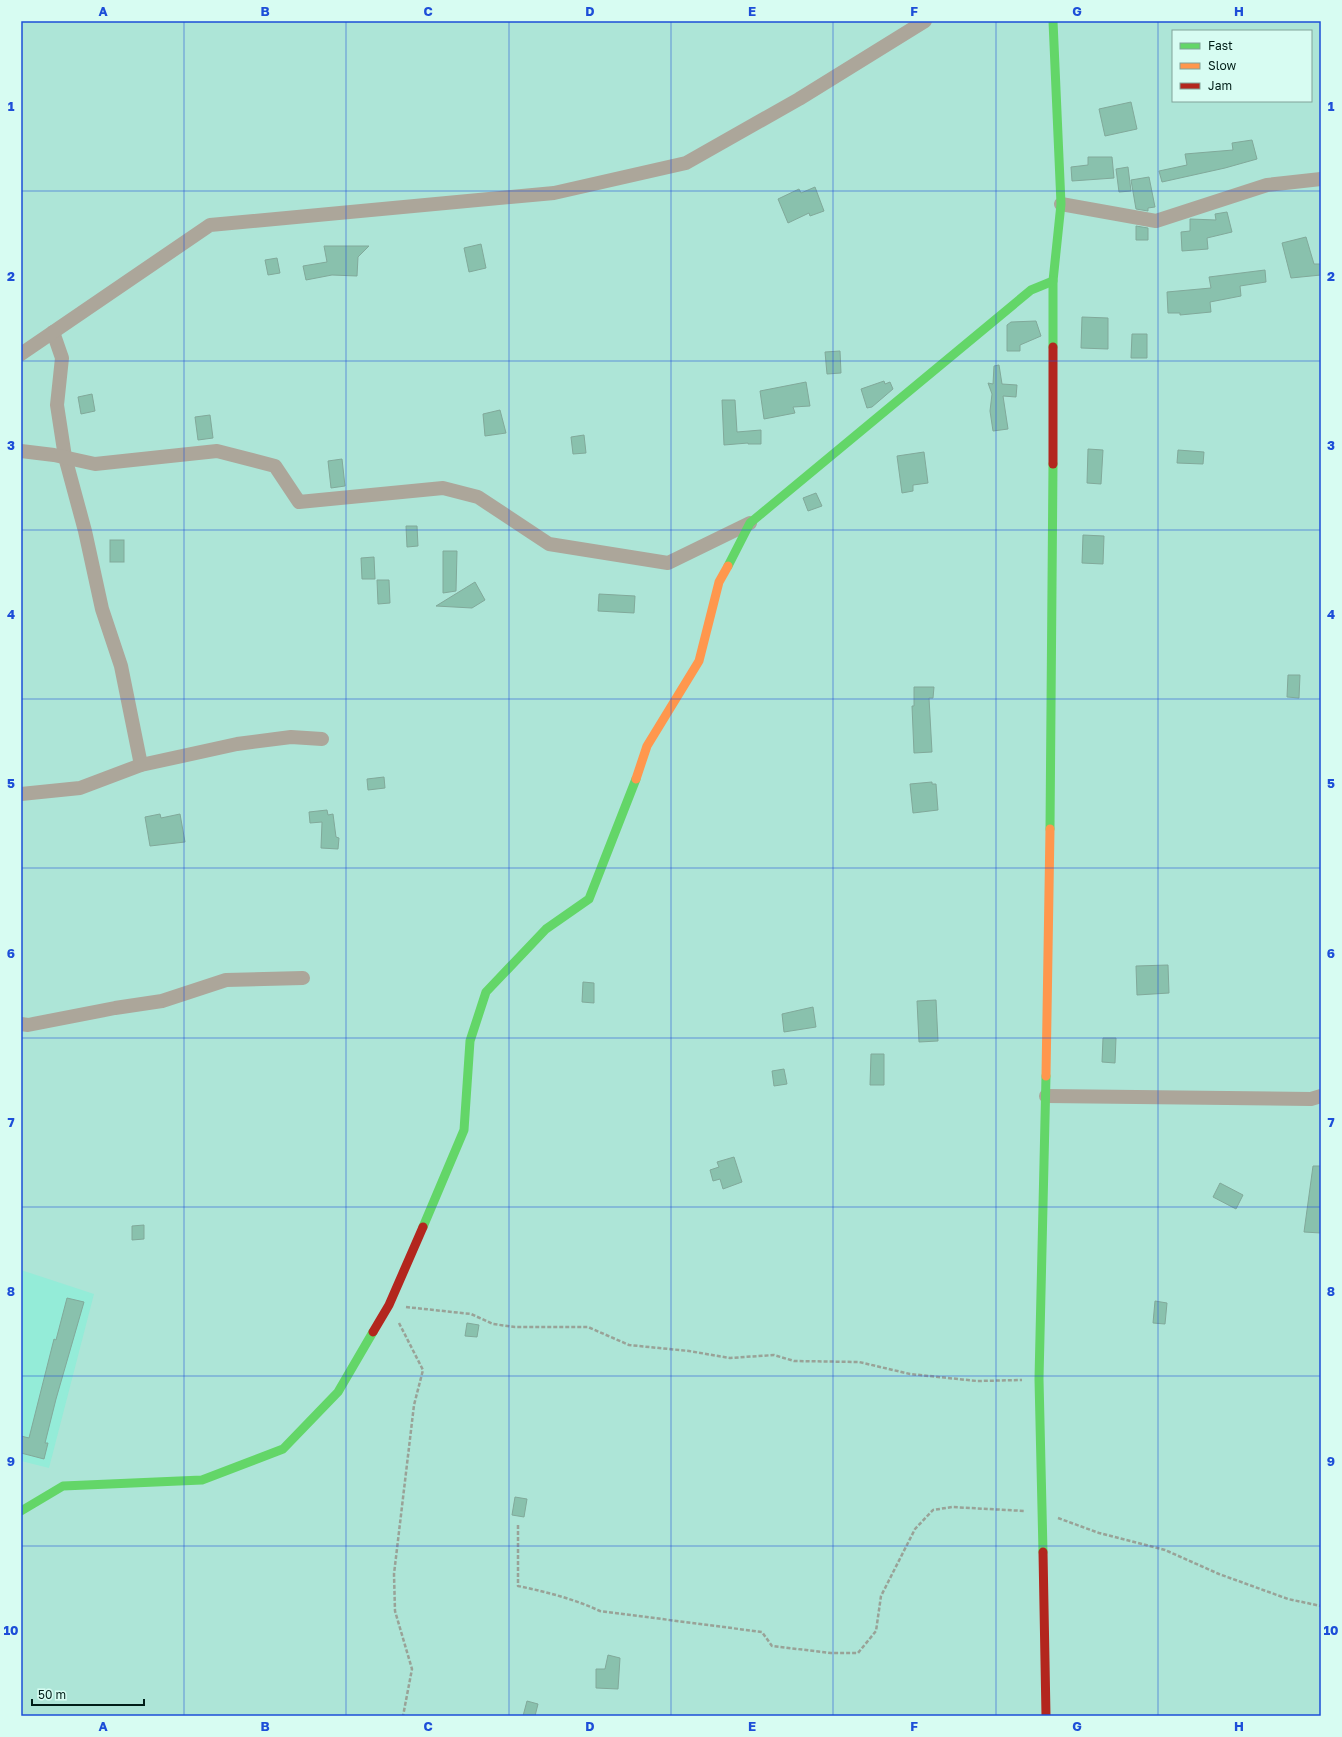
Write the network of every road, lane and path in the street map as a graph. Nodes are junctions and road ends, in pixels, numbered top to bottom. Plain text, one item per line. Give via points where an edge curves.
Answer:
1 (924, 21) edge
2 (1053, 21) edge
3 (1321, 179) edge
4 (1061, 204) junction
5 (1053, 281) junction
6 (53, 332) junction
7 (21, 354) edge
8 (21, 451) edge
9 (64, 457) junction
10 (750, 523) junction
11 (322, 739) dead end
12 (141, 765) junction
13 (21, 794) edge
14 (303, 978) dead end
15 (21, 1024) edge
16 (1046, 1096) junction
17 (1321, 1096) edge
18 (389, 1305) junction
19 (1039, 1379) junction
20 (21, 1511) edge
21 (1040, 1511) junction
22 (518, 1525) dead end
23 (1321, 1606) edge
24 (403, 1716) edge
25 (1046, 1716) edge

1 - 6 street via 799,100 686,163 554,193 210,225
2 - 4 street
3 - 4 street via 1267,185 1156,221
4 - 5 street
5 - 10 street via 1031,290
5 - 16 street via 1052,679
6 - 7 street
6 - 9 street via 62,358 56,405
8 - 9 street
9 - 10 street via 95,464 217,451 275,466 299,502 443,488 478,497 549,544 668,563
9 - 12 street via 85,531 102,609 121,666
10 - 18 street via 719,582 699,661 646,746 634,785 589,898 546,929 486,992 470,1041 464,1130
11 - 12 street via 291,737 260,741
12 - 13 street via 80,788
14 - 15 street via 226,980 162,1001 28,1025
16 - 17 street via 1311,1099
16 - 19 street
18 - 19 path via 471,1314 493,1324 515,1327 588,1327 629,1345 730,1358 774,1355 794,1361 859,1362 910,1374 977,1382
18 - 20 street via 338,1392 284,1449 202,1480 63,1486
18 - 24 path via 423,1370 414,1405 394,1574 395,1611 412,1669
19 - 21 street
21 - 22 path via 952,1507 933,1510 915,1529 881,1596 876,1631 858,1653 831,1653 772,1646 762,1632 600,1611 552,1593 518,1586
21 - 23 path via 1099,1533 1165,1550 1219,1574 1288,1599
21 - 25 street

